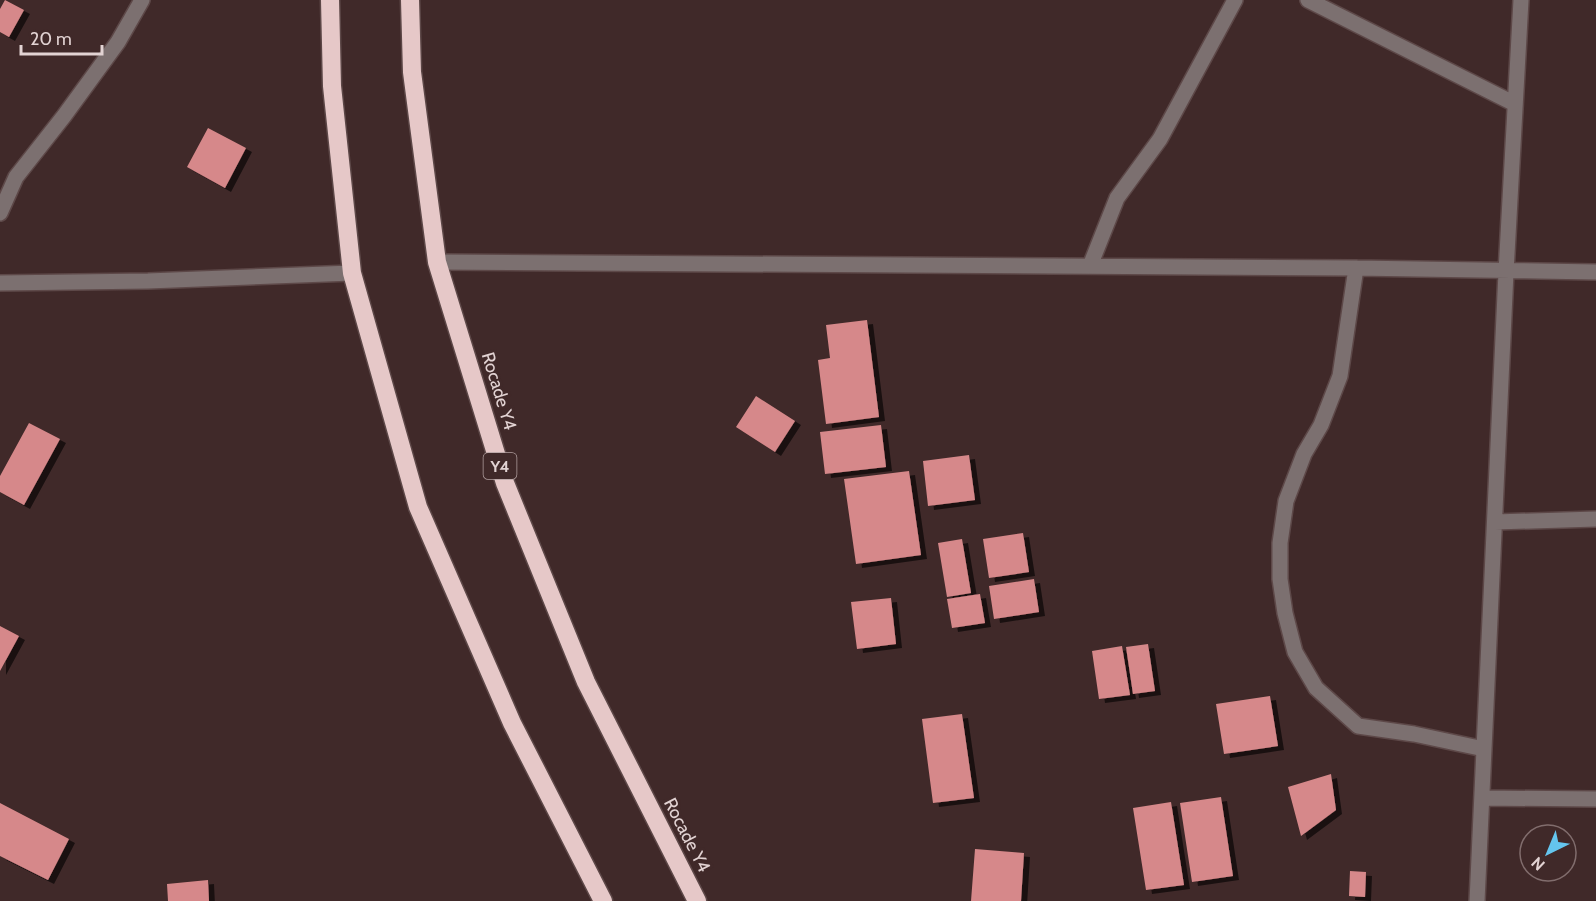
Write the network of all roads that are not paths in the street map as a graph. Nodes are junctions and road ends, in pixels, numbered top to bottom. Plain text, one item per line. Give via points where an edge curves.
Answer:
1 (142, 0) edge
2 (330, 0) edge
3 (411, 0) edge
4 (1235, 0) edge
5 (1308, 0) edge
6 (1521, 0) edge
7 (1515, 104) junction
8 (0, 213) edge
9 (437, 262) junction
10 (1090, 266) junction
11 (1356, 268) junction
12 (1506, 272) junction
13 (1596, 272) edge
14 (352, 273) junction
15 (0, 283) edge
16 (1596, 519) edge
17 (1495, 522) junction
18 (1484, 749) junction
19 (1482, 798) junction
20 (1596, 800) edge
21 (603, 901) edge
22 (697, 901) edge
23 (1478, 901) edge

1 - 8 street via 118,42 16,177
2 - 14 highway via 332,86
3 - 9 highway, Rocade Y4 / Y4 via 412,72
4 - 10 street via 1160,139 1117,198
5 - 7 street
6 - 7 street
7 - 12 street
9 - 10 street
9 - 22 highway, Rocade Y4 / Y4 via 510,494 586,681
10 - 11 street
11 - 12 street
11 - 18 street via 1340,376 1286,501 1280,579 1295,652 1316,688 1358,726
12 - 13 street
12 - 17 street
14 - 15 street
14 - 21 highway via 418,507 512,723
16 - 17 street
17 - 18 street
18 - 19 street
19 - 20 street
19 - 23 street

